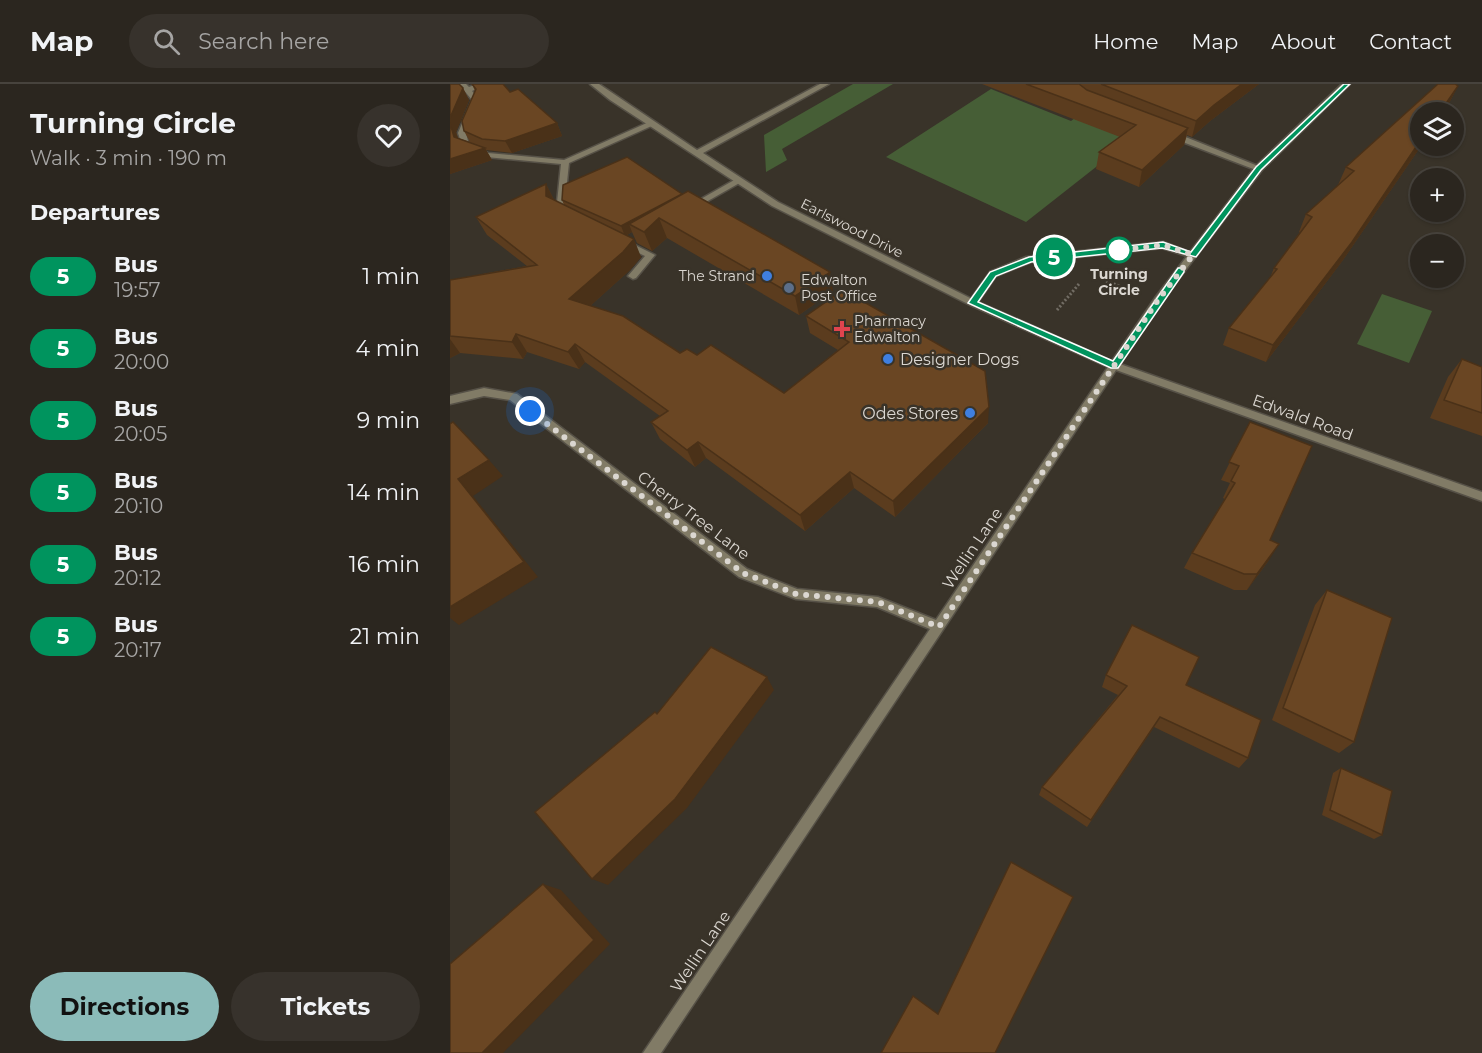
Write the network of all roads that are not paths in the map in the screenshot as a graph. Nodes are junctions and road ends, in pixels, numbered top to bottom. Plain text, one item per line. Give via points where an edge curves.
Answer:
1 (457, 84) edge
2 (483, 84) edge
3 (594, 84) edge
4 (825, 84) edge
5 (1346, 84) edge
6 (468, 90) junction
7 (651, 124) junction
8 (1163, 131) edge
9 (697, 153) junction
10 (565, 162) junction
11 (1259, 168) junction
12 (739, 181) junction
13 (677, 215) edge
14 (571, 217) edge
15 (636, 237) edge
16 (614, 238) edge
17 (625, 243) junction
18 (1193, 255) junction
19 (633, 276) dead end
20 (973, 303) junction
21 (1114, 366) junction
22 (450, 399) edge
23 (1482, 496) edge
24 (939, 627) junction
25 (651, 1053) edge

1 - 6 street
2 - 6 street
3 - 7 street, Earlswood Drive
4 - 9 street
5 - 11 street, Wellin Lane
6 - 10 street via 476,100 462,133 465,146 486,155
7 - 9 street, Earlswood Drive
7 - 10 street
8 - 11 street
9 - 12 street, Earlswood Drive
10 - 14 street via 560,212
11 - 18 street, Wellin Lane
12 - 13 street
12 - 20 street, Earlswood Drive via 775,204
15 - 17 street
16 - 17 street
17 - 19 street via 651,255
18 - 20 street via 1163,245 1029,260 993,274
18 - 21 street, Wellin Lane
20 - 21 street, Earlswood Drive
21 - 23 street, Edwald Road
21 - 24 street, Wellin Lane
22 - 24 street, Cherry Tree Lane via 484,392 513,397 743,573 796,594 878,602
24 - 25 street, Wellin Lane

